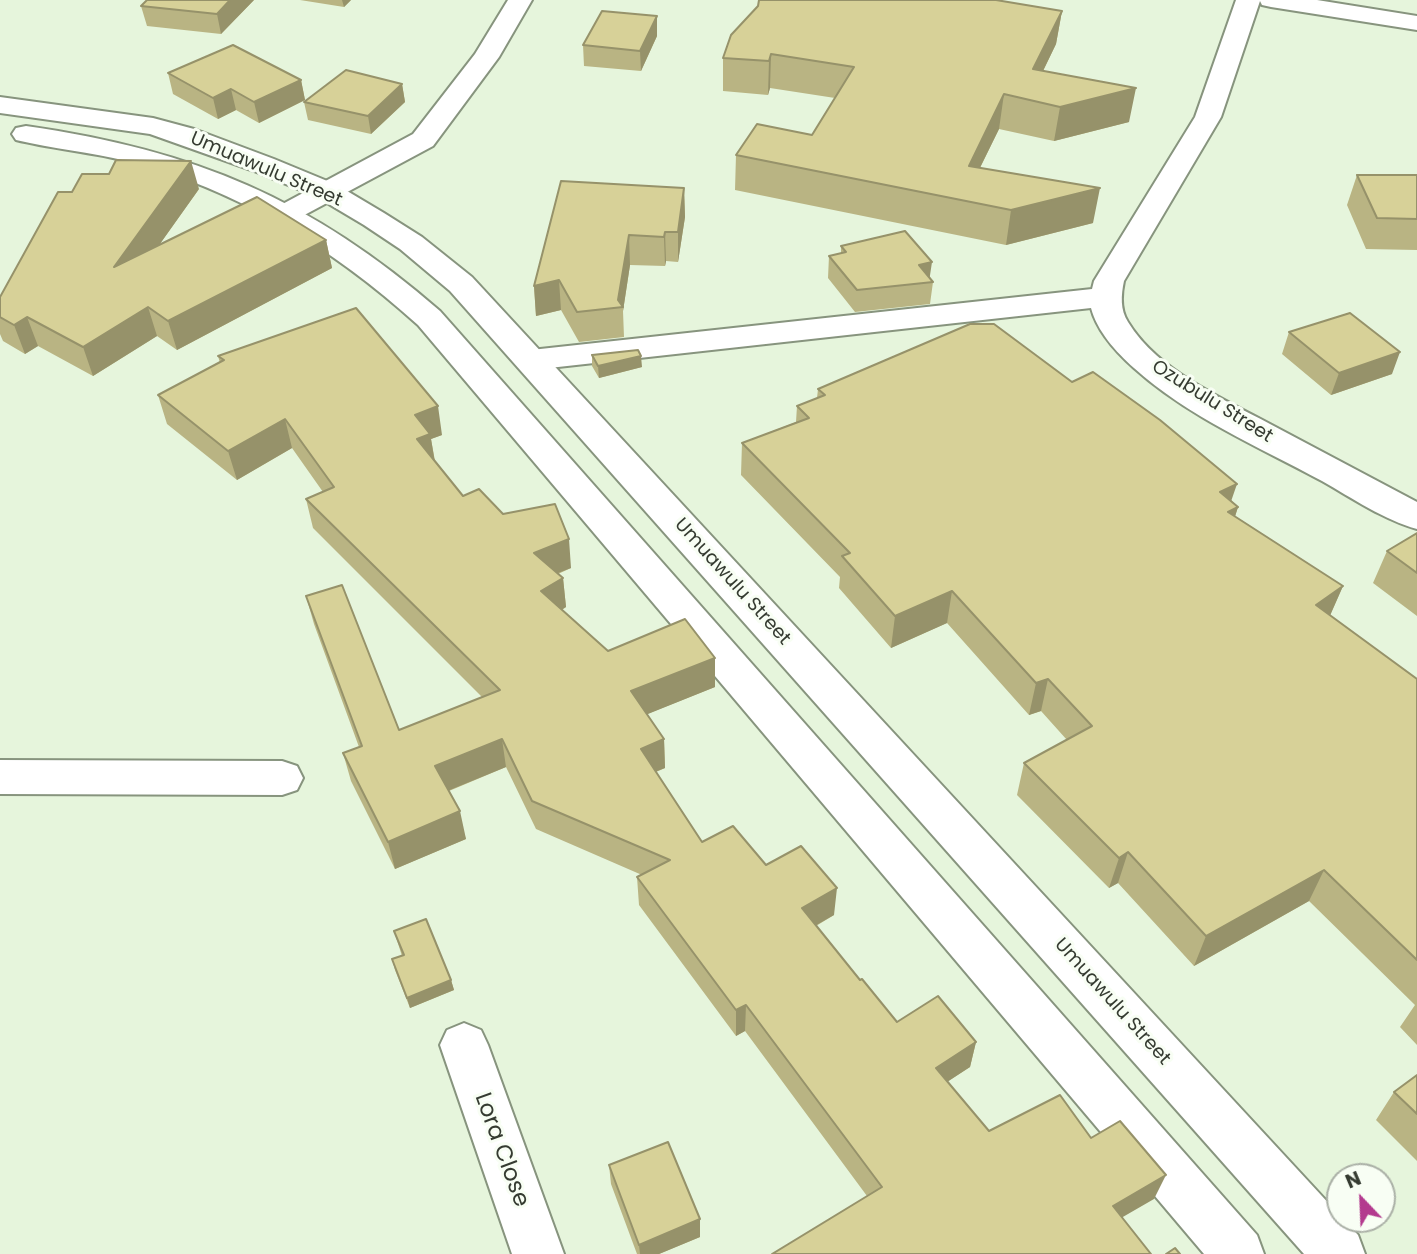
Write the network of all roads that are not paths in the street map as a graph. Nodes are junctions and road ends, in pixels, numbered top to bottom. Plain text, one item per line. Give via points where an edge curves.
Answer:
1 (520, 0) edge
2 (1248, 0) edge
3 (1271, 0) edge
4 (1417, 23) edge
5 (0, 106) edge
6 (0, 131) edge
7 (327, 191) junction
8 (287, 213) junction
9 (1104, 296) junction
10 (531, 360) junction
11 (1417, 517) edge
12 (0, 777) edge
13 (282, 778) dead end
14 (464, 1045) dead end
15 (538, 1254) edge
16 (1238, 1254) edge
17 (1339, 1254) edge

1 - 7 main road via 486,57 424,140
2 - 9 main road via 1208,117
3 - 4 main road
5 - 7 main road, Umuawulu Street via 153,126
6 - 8 main road, Umuawulu Street via 149,157
7 - 8 main road
7 - 10 main road, Umuawulu Street via 411,243 461,284
8 - 16 main road, Umuawulu Street via 356,256 429,318
9 - 10 main road
9 - 11 main road, Ozubulu Street via 1115,326 1128,343 1176,383
10 - 17 main road, Umuawulu Street
12 - 13 main road
14 - 15 main road, Lora Close

